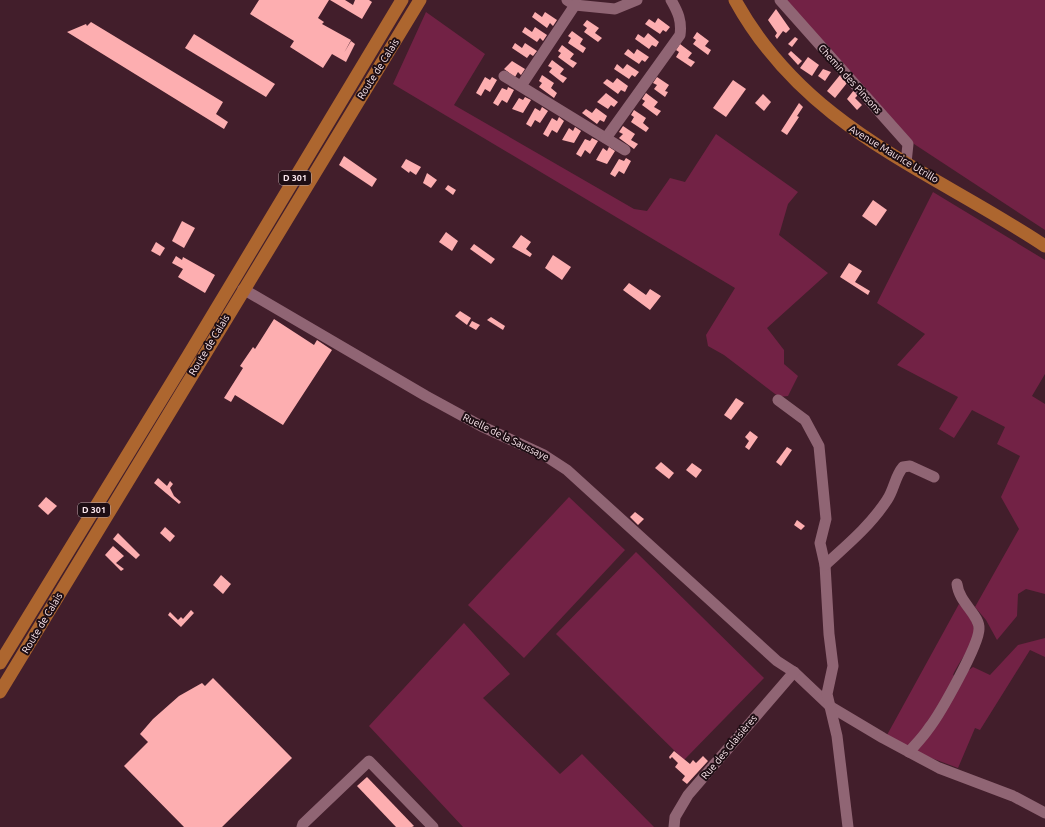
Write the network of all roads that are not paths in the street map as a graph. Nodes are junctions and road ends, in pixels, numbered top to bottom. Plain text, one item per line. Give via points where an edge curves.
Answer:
1 (402, 0) edge
2 (420, 0) edge
3 (637, 0) edge
4 (671, 0) edge
5 (735, 0) edge
6 (780, 0) edge
7 (571, 2) edge
8 (504, 76) dead end
9 (521, 86) junction
10 (606, 138) junction
11 (625, 150) dead end
12 (906, 163) junction
13 (1045, 246) edge
14 (243, 289) junction
15 (778, 400) dead end
16 (934, 477) dead end
17 (825, 565) junction
18 (957, 584) dead end
19 (0, 664) edge
20 (794, 672) junction
21 (0, 692) edge
22 (831, 707) junction
23 (909, 752) junction
24 (1045, 813) edge
25 (302, 827) edge
26 (433, 827) edge
27 (674, 827) edge
28 (848, 827) edge

1 - 19 main road, Route de Calais / D 301
2 - 14 main road, Route de Calais / D 301
3 - 7 street via 615,9
4 - 10 street via 681,23 680,35
5 - 12 main road, Avenue Maurice Utrillo via 762,44 804,91 859,135
6 - 12 street, Chemin des Pinsons via 908,144
7 - 9 street
8 - 9 street
9 - 10 street
10 - 11 street
12 - 13 main road, Avenue Maurice Utrillo via 979,204
14 - 20 street, Ruelle de la Saussaye via 426,396 481,426 544,455 566,470 777,661
14 - 21 main road, Route de Calais / D 301
15 - 17 street via 805,420 819,446 826,519 820,543
16 - 17 street via 910,466 903,467 886,503 864,530
17 - 22 street via 833,666 827,694
18 - 23 street via 958,593 977,619 979,629 974,649 930,728
20 - 22 street, Ruelle de la Saussaye
20 - 27 street, Rue des Glaisières via 688,795 675,818
22 - 23 street, Ruelle de la Saussaye
22 - 28 street
23 - 24 street, Ruelle de la Saussaye via 939,768 1013,796
25 - 26 street via 369,761

